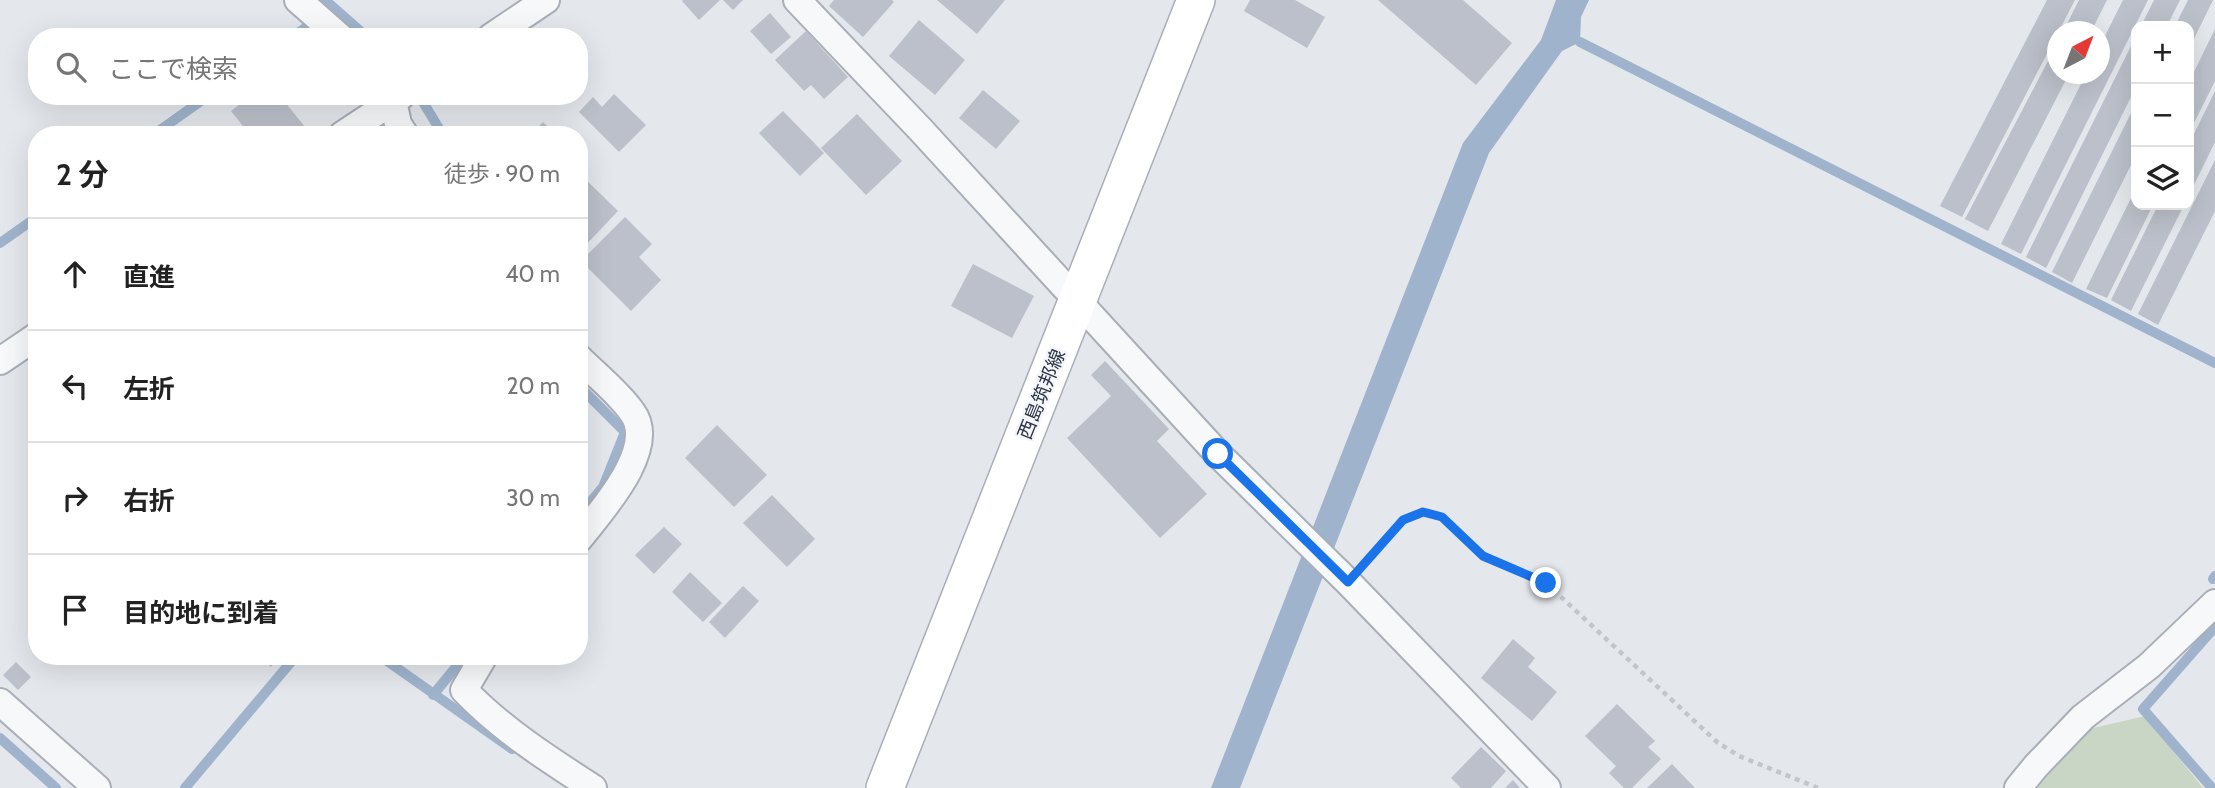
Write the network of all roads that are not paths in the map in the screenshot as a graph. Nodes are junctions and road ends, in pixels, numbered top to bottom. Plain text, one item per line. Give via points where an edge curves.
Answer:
1 (298, 0) edge
2 (546, 0) edge
3 (797, 0) edge
4 (1196, 0) edge
5 (330, 28) edge
6 (504, 28) edge
7 (385, 105) edge
8 (396, 105) edge
9 (355, 126) edge
10 (399, 126) edge
11 (1077, 302) junction
12 (28, 342) edge
13 (0, 361) edge
14 (588, 367) edge
15 (588, 528) edge
16 (2215, 603) edge
17 (479, 665) edge
18 (0, 702) edge
19 (97, 788) edge
20 (593, 788) edge
21 (885, 788) edge
22 (1546, 788) edge
23 (2018, 788) edge

1 - 5 street
2 - 6 street
3 - 11 street
4 - 11 main road, 西島筑邦線
7 - 9 street
8 - 10 street
11 - 21 main road, 西島筑邦線
11 - 22 street via 1218,454
12 - 13 street
14 - 15 street via 634,413 640,430 637,449 611,499
16 - 23 street via 2149,666 2082,716
17 - 20 street via 464,690 481,708
18 - 19 street

